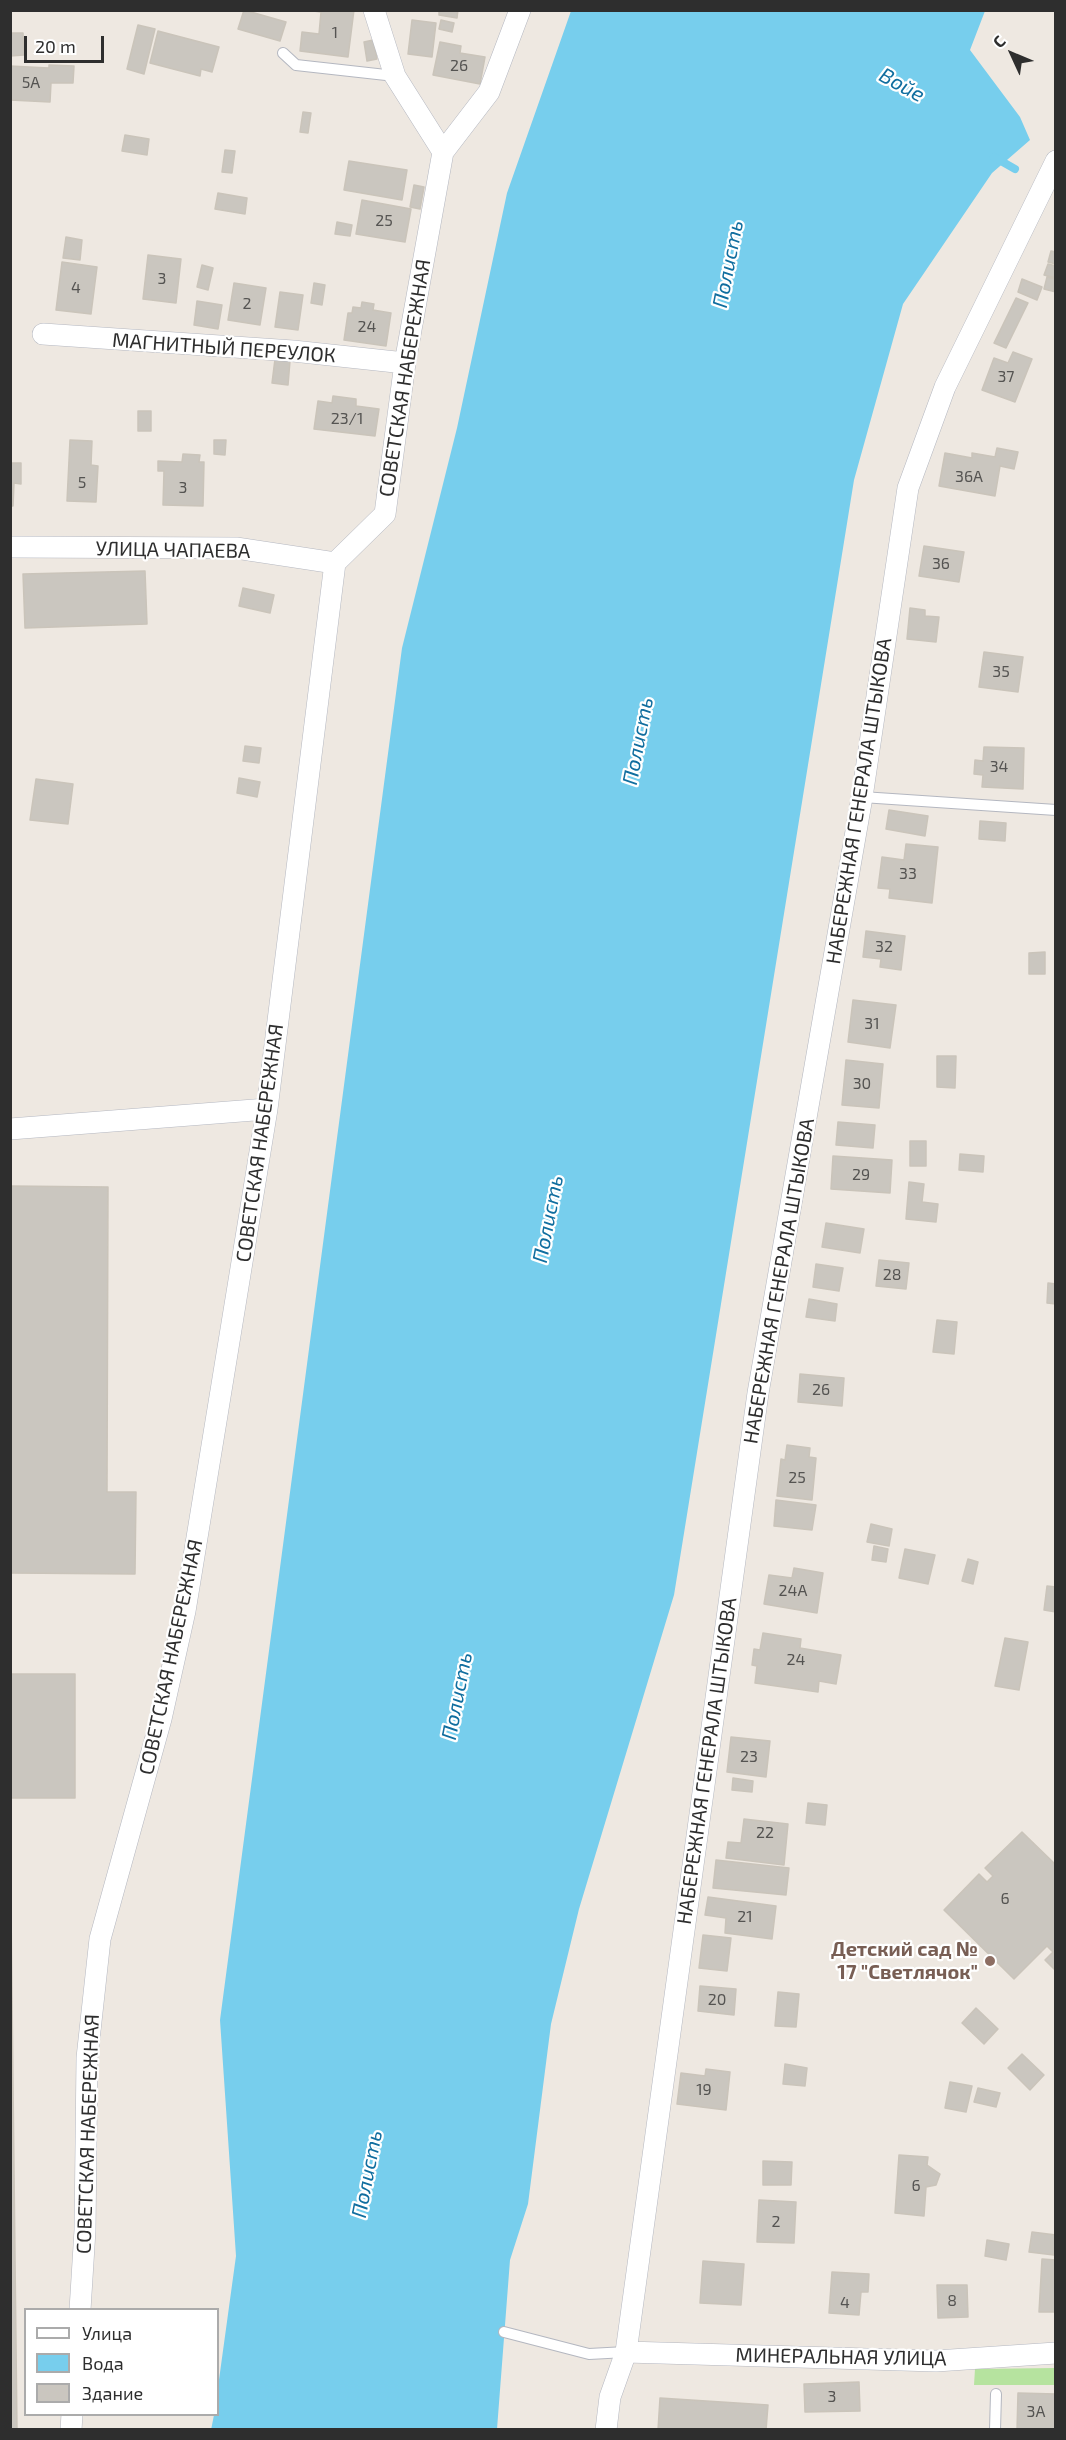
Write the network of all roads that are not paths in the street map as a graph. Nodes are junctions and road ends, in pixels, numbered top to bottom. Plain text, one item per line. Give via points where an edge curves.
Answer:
1 (374, 10) edge
2 (520, 10) edge
3 (283, 53) dead end
4 (395, 76) junction
5 (442, 152) junction
6 (1056, 161) edge
7 (43, 334) dead end
8 (405, 363) junction
9 (10, 547) edge
10 (335, 563) junction
11 (862, 797) junction
12 (1056, 810) edge
13 (267, 1109) junction
14 (10, 1129) edge
15 (80, 2308) edge
16 (504, 2332) dead end
17 (626, 2352) junction
18 (1056, 2353) edge
19 (996, 2394) dead end
20 (606, 2430) edge
21 (995, 2430) edge

1 - 4 street
2 - 5 street, СОВЕТСКАЯ НАБЕРЕЖНАЯ via 489,92
3 - 4 lane via 296,65
4 - 5 street
5 - 8 street, СОВЕТСКАЯ НАБЕРЕЖНАЯ
6 - 11 street, НАБЕРЕЖНАЯ ГЕНЕРАЛА ШТЫКОВА via 945,387 908,488
7 - 8 street, МАГНИТНЫЙ ПЕРЕУЛОК via 293,351
8 - 10 street, СОВЕТСКАЯ НАБЕРЕЖНАЯ via 385,514
9 - 10 street, УЛИЦА ЧАПАЕВА via 236,548
10 - 13 street, СОВЕТСКАЯ НАБЕРЕЖНАЯ
11 - 12 lane
11 - 17 street, НАБЕРЕЖНАЯ ГЕНЕРАЛА ШТЫКОВА via 758,1393
13 - 14 street
13 - 15 street, СОВЕТСКАЯ НАБЕРЕЖНАЯ via 185,1611 161,1719 100,1939 87,2058
16 - 17 lane via 589,2354
17 - 18 street, МИНЕРАЛЬНАЯ УЛИЦА via 936,2361
17 - 20 street, НАБЕРЕЖНАЯ ГЕНЕРАЛА ШТЫКОВА via 610,2397
19 - 21 lane

